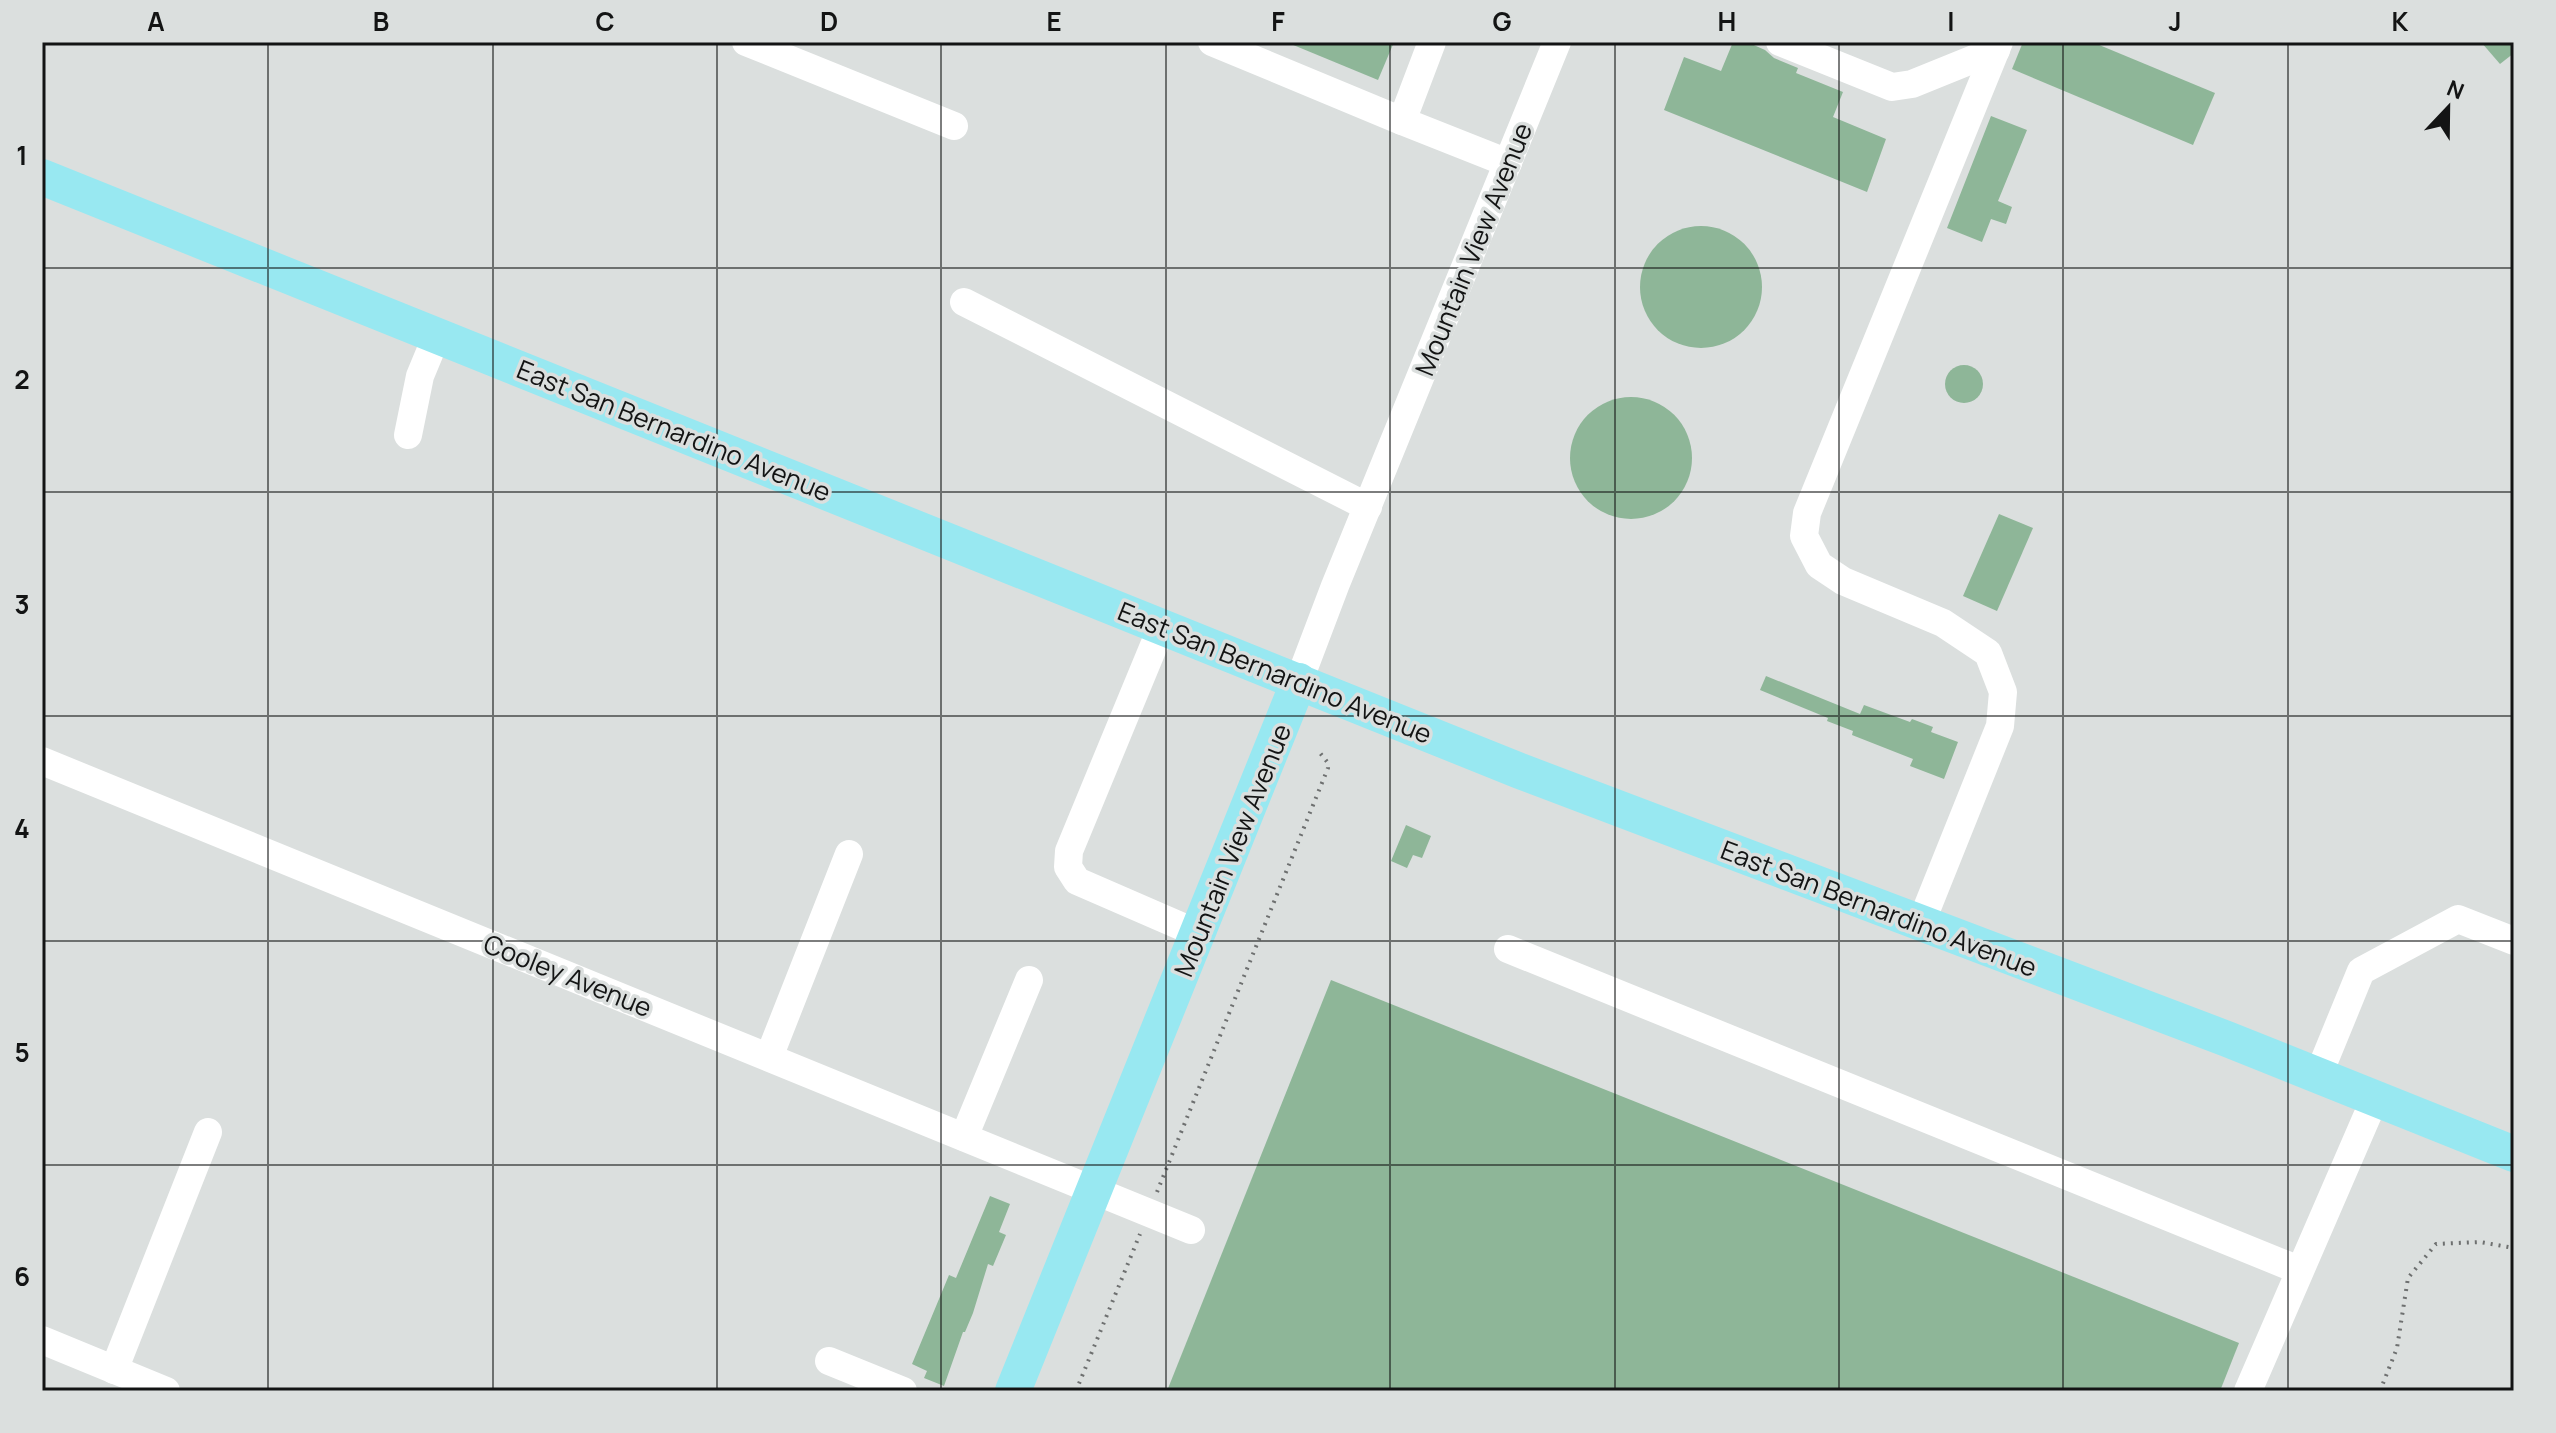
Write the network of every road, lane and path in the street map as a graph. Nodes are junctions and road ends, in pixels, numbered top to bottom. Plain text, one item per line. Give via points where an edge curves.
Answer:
1 (746, 42) edge
2 (1212, 42) edge
3 (1432, 42) edge
4 (1557, 42) edge
5 (1780, 42) edge
6 (1998, 46) edge
7 (1402, 121) junction
8 (954, 126) dead end
9 (1508, 163) junction
10 (42, 177) edge
11 (964, 302) dead end
12 (437, 335) junction
13 (408, 435) dead end
14 (1368, 507) junction
15 (1162, 626) junction
16 (1299, 681) junction
17 (1320, 753) dead end
18 (42, 761) edge
19 (849, 854) dead end
20 (1921, 923) junction
21 (1199, 934) junction
22 (2514, 941) edge
23 (1508, 949) dead end
24 (1029, 980) dead end
25 (769, 1057) junction
26 (2318, 1076) junction
27 (2375, 1098) junction
28 (208, 1132) dead end
29 (964, 1137) junction
30 (2514, 1154) edge
31 (1094, 1189) junction
32 (1148, 1213) junction
33 (1191, 1230) dead end
34 (2514, 1248) edge
35 (2299, 1270) junction
36 (42, 1340) edge
37 (829, 1361) dead end
38 (114, 1370) junction
39 (166, 1391) edge
40 (903, 1391) edge
41 (1013, 1391) edge
42 (1076, 1391) edge
43 (2248, 1391) edge
44 (2380, 1391) edge

1 - 8 street
2 - 7 street
3 - 7 street
4 - 9 street, Mountain View Avenue
5 - 6 street via 1892,87 1912,84
6 - 20 street via 1807,513 1804,536 1819,565 1843,581 1943,623 1988,653 2003,692 2000,726
7 - 9 street
9 - 14 street, Mountain View Avenue
10 - 12 main road, East San Bernardino Avenue
11 - 14 street
12 - 13 street via 420,376
12 - 15 main road, East San Bernardino Avenue
14 - 16 street, Mountain View Avenue
15 - 16 main road, East San Bernardino Avenue
15 - 21 street via 1069,851 1068,867 1077,881
16 - 20 main road, East San Bernardino Avenue
16 - 21 main road, Mountain View Avenue
17 - 32 path via 1328,768
18 - 25 street, Cooley Avenue
19 - 25 street
20 - 26 main road, East San Bernardino Avenue
21 - 31 main road, Mountain View Avenue
22 - 26 street via 2458,919 2361,971
23 - 35 street
24 - 29 street
25 - 29 street, Cooley Avenue
26 - 27 main road, East San Bernardino Avenue
27 - 30 main road, East San Bernardino Avenue
27 - 35 street
28 - 38 street
29 - 31 street, Cooley Avenue
31 - 32 street, Cooley Avenue
31 - 41 main road, Mountain View Avenue
32 - 33 street, Cooley Avenue
32 - 42 path
34 - 44 path via 2480,1242 2436,1244 2408,1278 2397,1348
35 - 43 street
36 - 38 street
37 - 40 street
38 - 39 street

